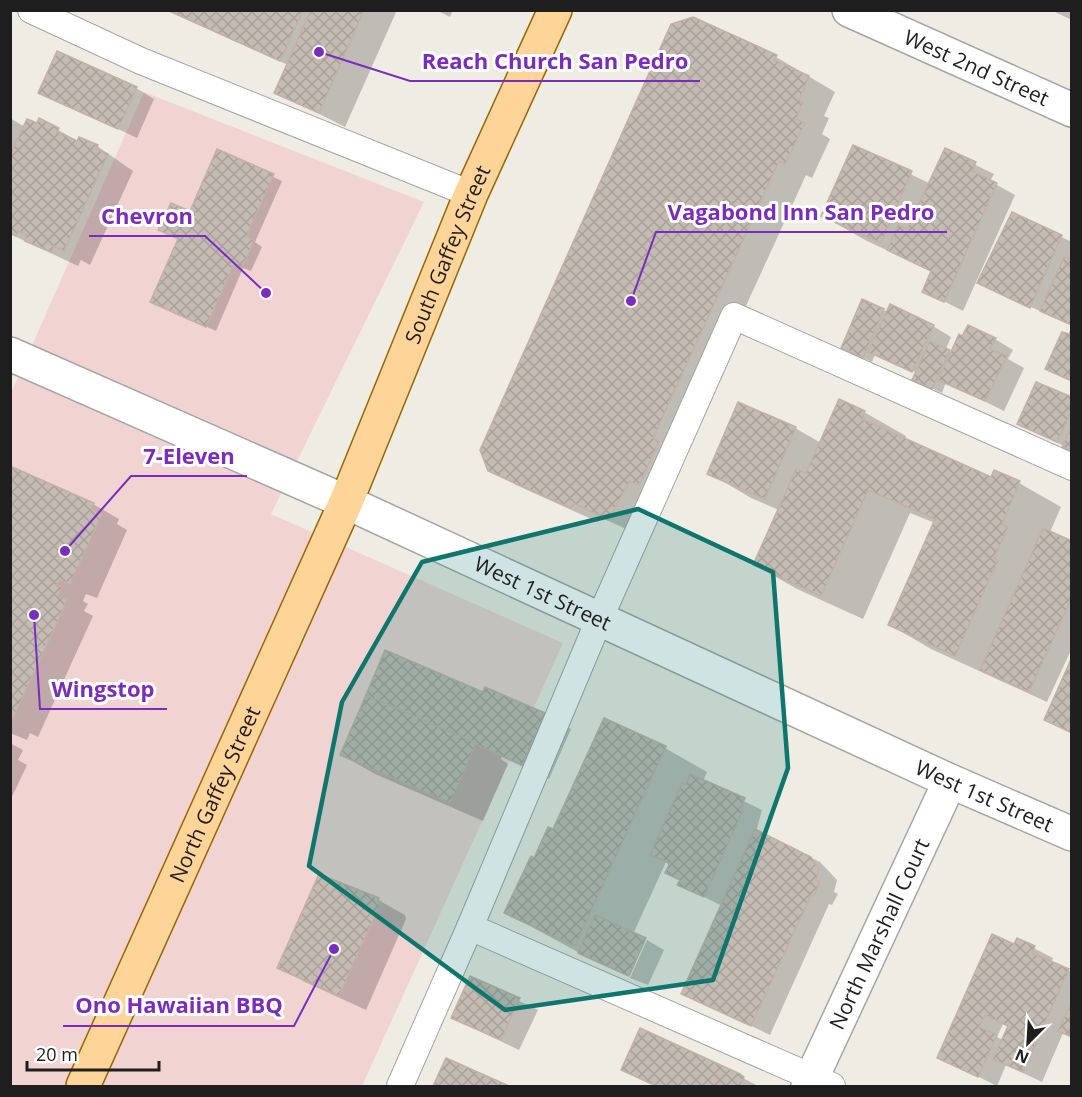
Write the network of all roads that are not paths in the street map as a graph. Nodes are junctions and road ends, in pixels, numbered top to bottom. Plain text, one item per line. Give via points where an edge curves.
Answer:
1 (31, 10) edge
2 (555, 10) edge
3 (849, 10) edge
4 (1071, 110) edge
5 (471, 194) junction
6 (10, 354) edge
7 (1071, 467) edge
8 (346, 502) junction
9 (599, 620) junction
10 (950, 781) junction
11 (1071, 834) edge
12 (470, 927) junction
13 (817, 1084) edge
14 (83, 1086) edge
15 (400, 1086) edge

1 - 5 lane via 141,61
2 - 5 main road, South Gaffey Street
3 - 4 street, West 2nd Street
5 - 8 main road, South Gaffey Street
6 - 8 street, West 1st Street
7 - 9 lane via 734,316
8 - 9 street, West 1st Street
8 - 14 main road, North Gaffey Street
9 - 10 street, West 1st Street
9 - 12 lane
10 - 11 street, West 1st Street
10 - 13 street, North Marshall Court
12 - 13 lane
12 - 15 lane

